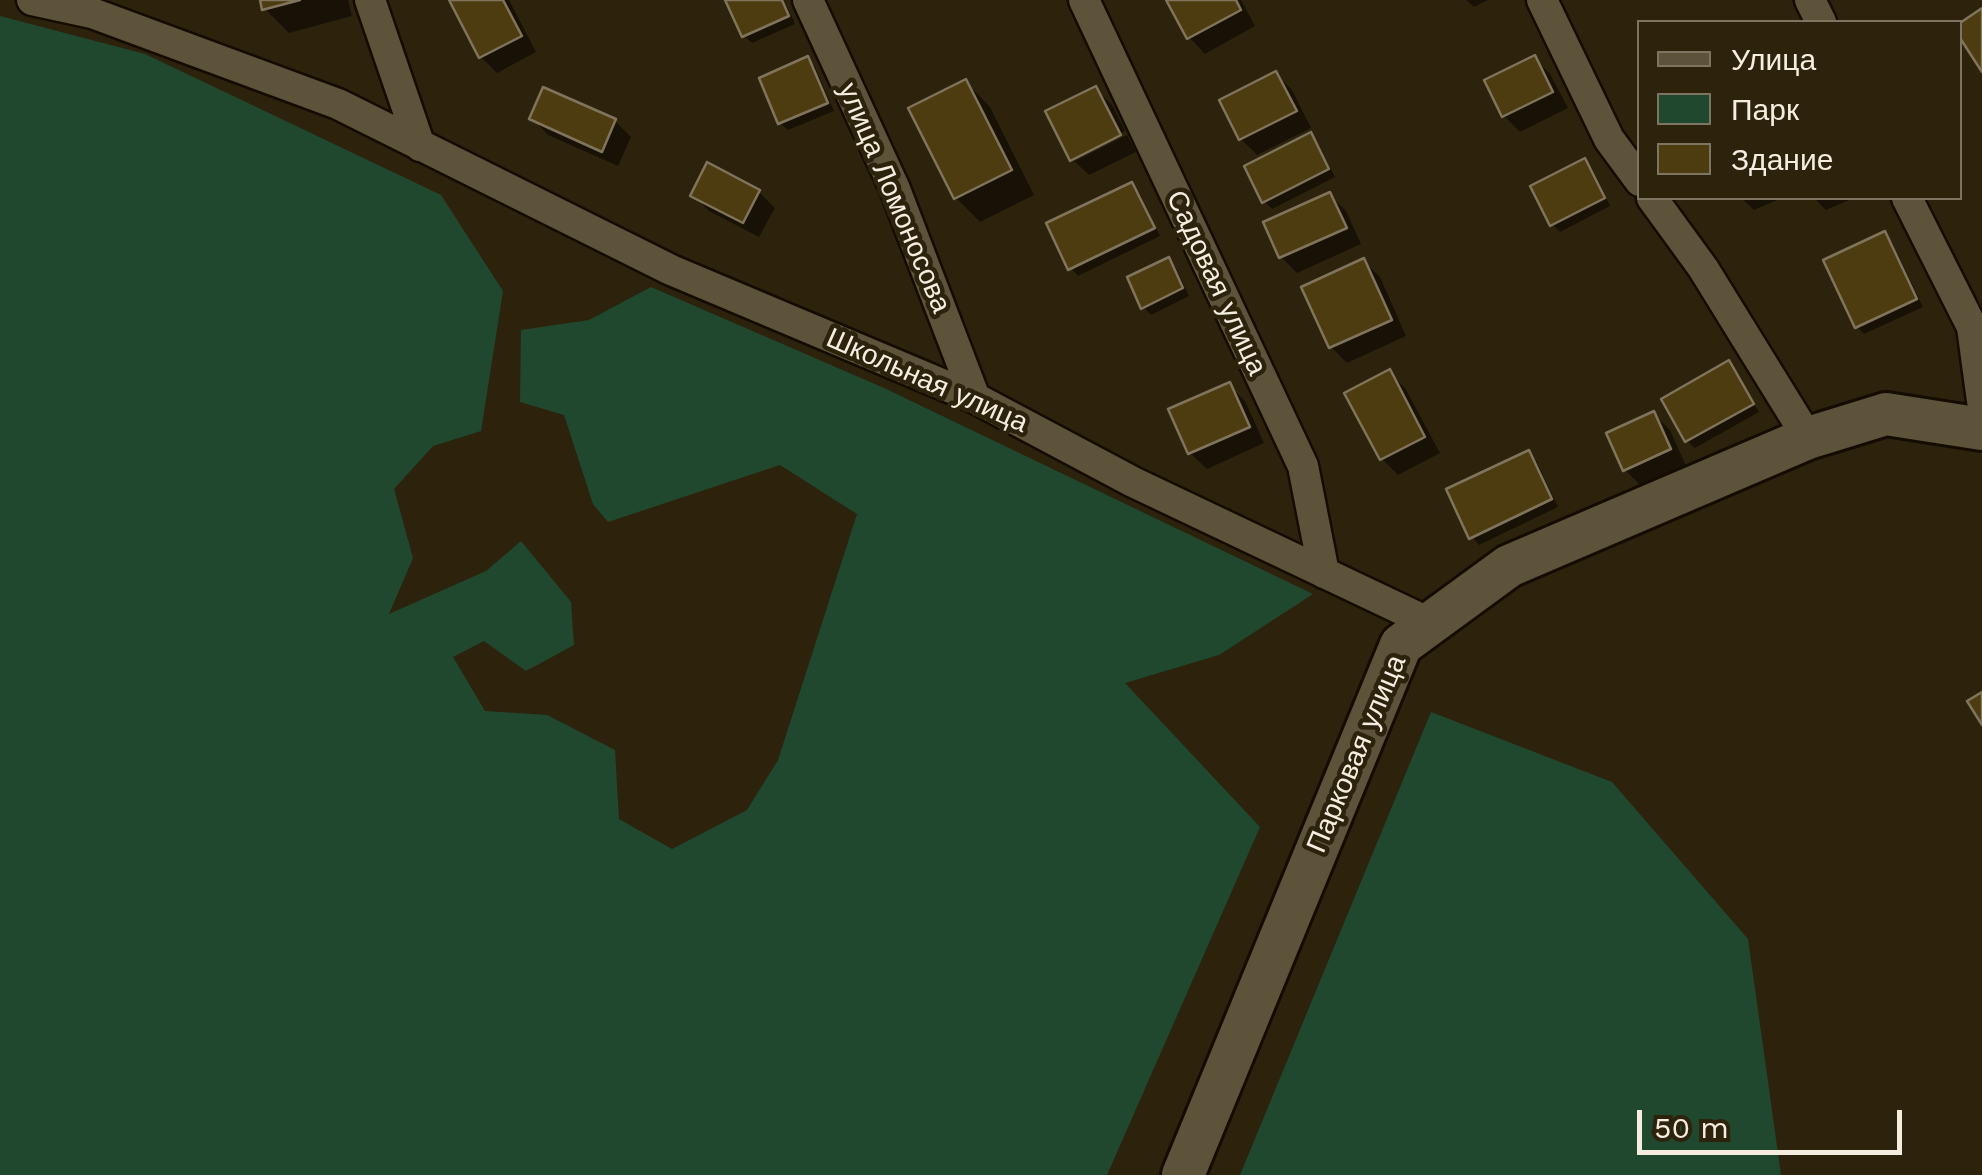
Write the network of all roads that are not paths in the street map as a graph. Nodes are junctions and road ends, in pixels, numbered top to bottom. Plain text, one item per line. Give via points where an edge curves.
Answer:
1 (32, 0) edge
2 (370, 0) edge
3 (808, 0) edge
4 (1084, 0) edge
5 (1542, 0) edge
6 (420, 146) junction
7 (1637, 176) edge
8 (1653, 200) edge
9 (1908, 200) edge
10 (975, 398) junction
11 (1982, 401) edge
12 (1982, 429) edge
13 (1808, 438) junction
14 (1324, 573) junction
15 (1430, 624) junction
16 (1183, 1175) edge

1 - 6 street, Школьная улица via 92,13 338,104
2 - 6 street
3 - 10 street, улица Ломоносова via 896,189
4 - 14 street, Садовая улица via 1303,466
5 - 7 street via 1610,139
6 - 10 street, Школьная улица via 671,270
8 - 13 street
9 - 11 street via 1972,328
10 - 14 street, Школьная улица
12 - 13 street, Парковая улица via 1886,414
13 - 15 street, Парковая улица via 1509,566
14 - 15 street, Школьная улица
15 - 16 street, Парковая улица via 1401,645

